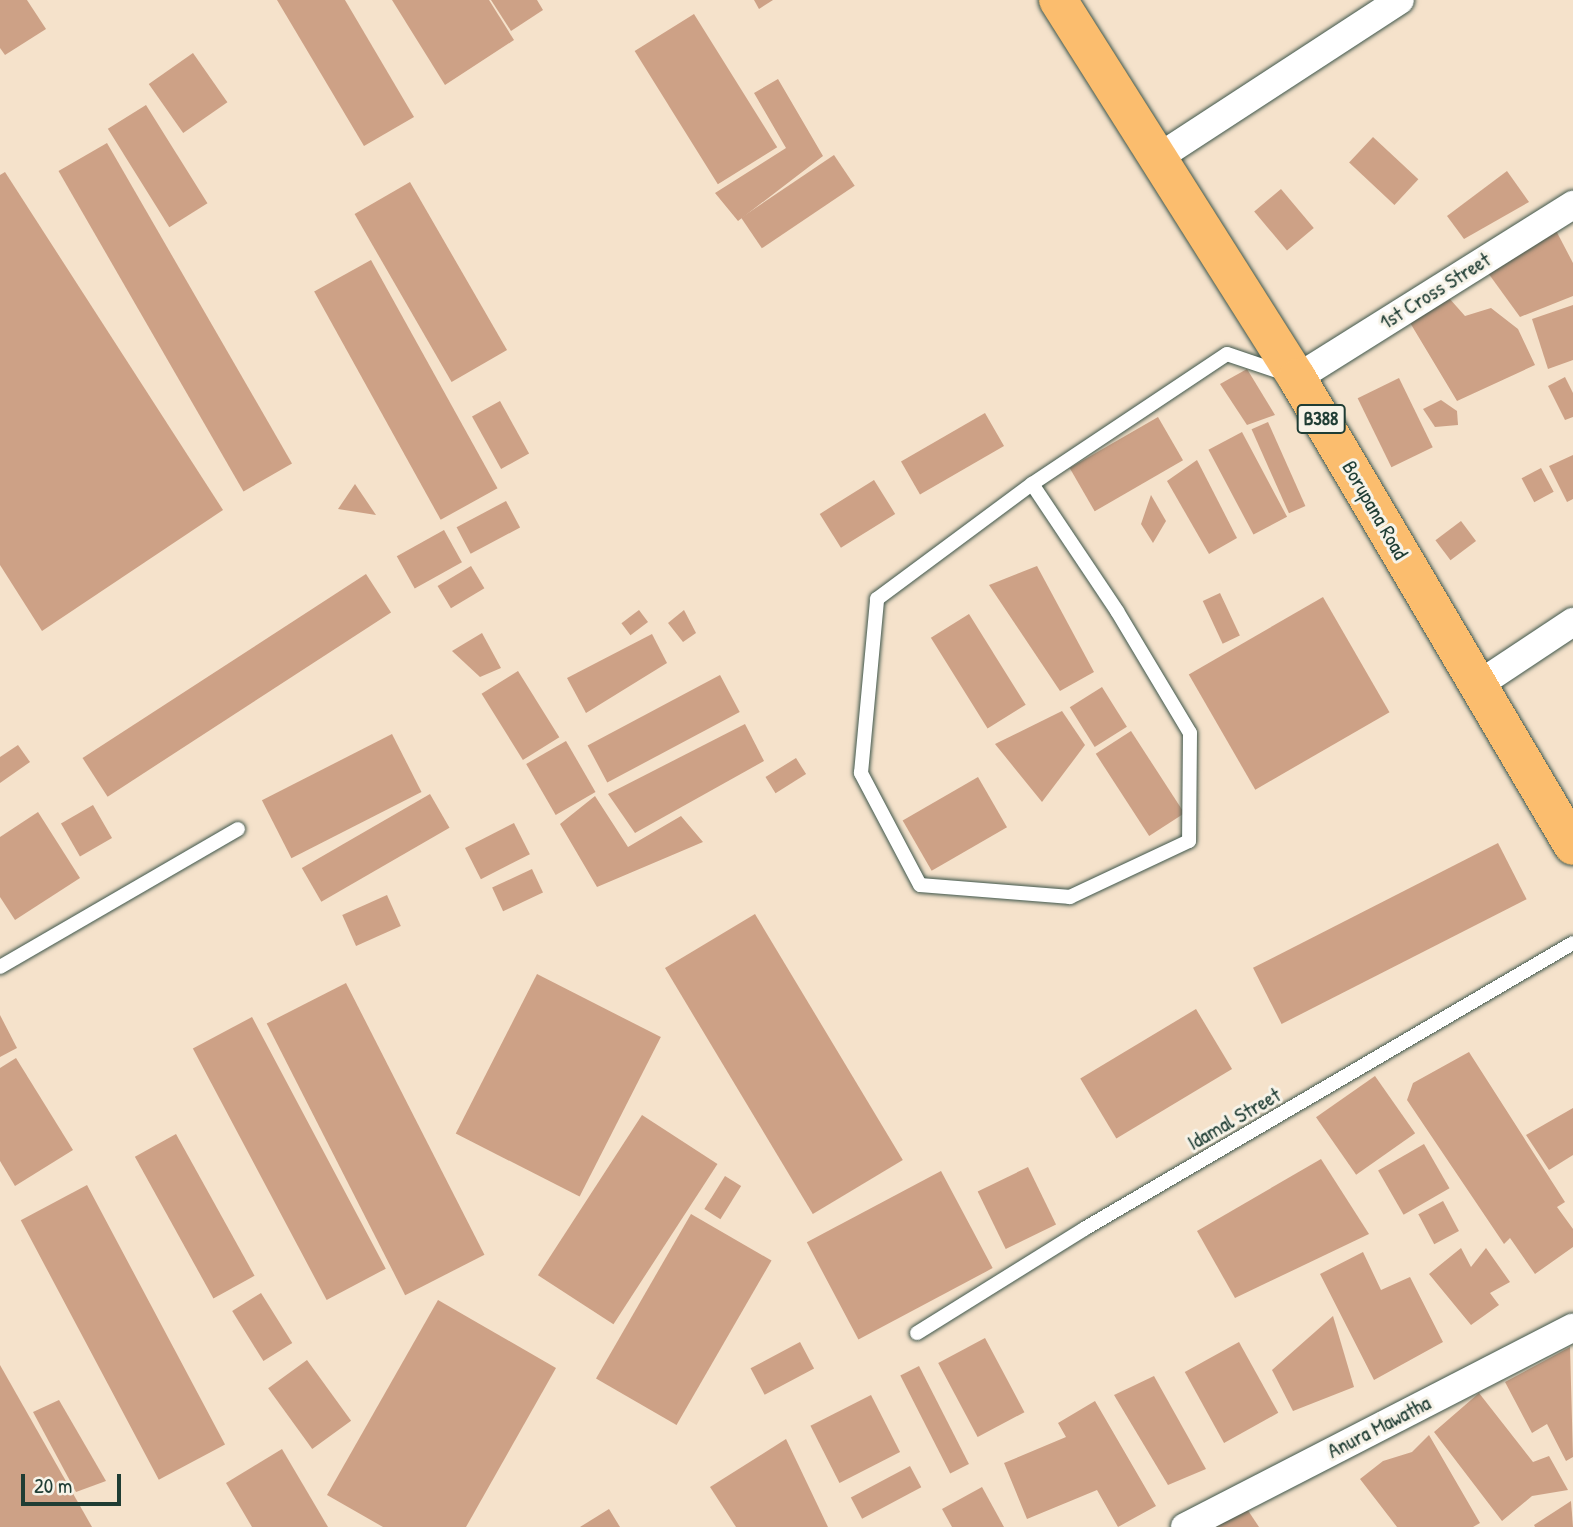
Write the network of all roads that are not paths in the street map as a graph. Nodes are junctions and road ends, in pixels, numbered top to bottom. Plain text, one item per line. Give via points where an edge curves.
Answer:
1 (1058, 0) edge
2 (1400, 0) edge
3 (1156, 159) junction
4 (1573, 205) edge
5 (1297, 378) junction
6 (1032, 484) junction
7 (1573, 622) edge
8 (1478, 685) junction
9 (238, 829) dead end
10 (1573, 846) edge
11 (1573, 943) edge
12 (0, 967) edge
13 (1573, 1328) edge
14 (917, 1333) dead end
15 (1185, 1527) edge

1 - 3 main road, Borupana Road / B388
2 - 3 street
3 - 5 main road, Borupana Road / B388
4 - 5 street, 1st Cross Street
5 - 6 lane via 1227,354
5 - 8 main road, Borupana Road / B388
6 - 6 lane via 877,599 861,773 920,885 1070,897 1189,841 1190,733 1117,611
7 - 8 street
8 - 10 main road, Borupana Road / B388
9 - 12 lane
11 - 14 lane, Idamal Street via 1084,1229
13 - 15 street, Anura Mawatha

